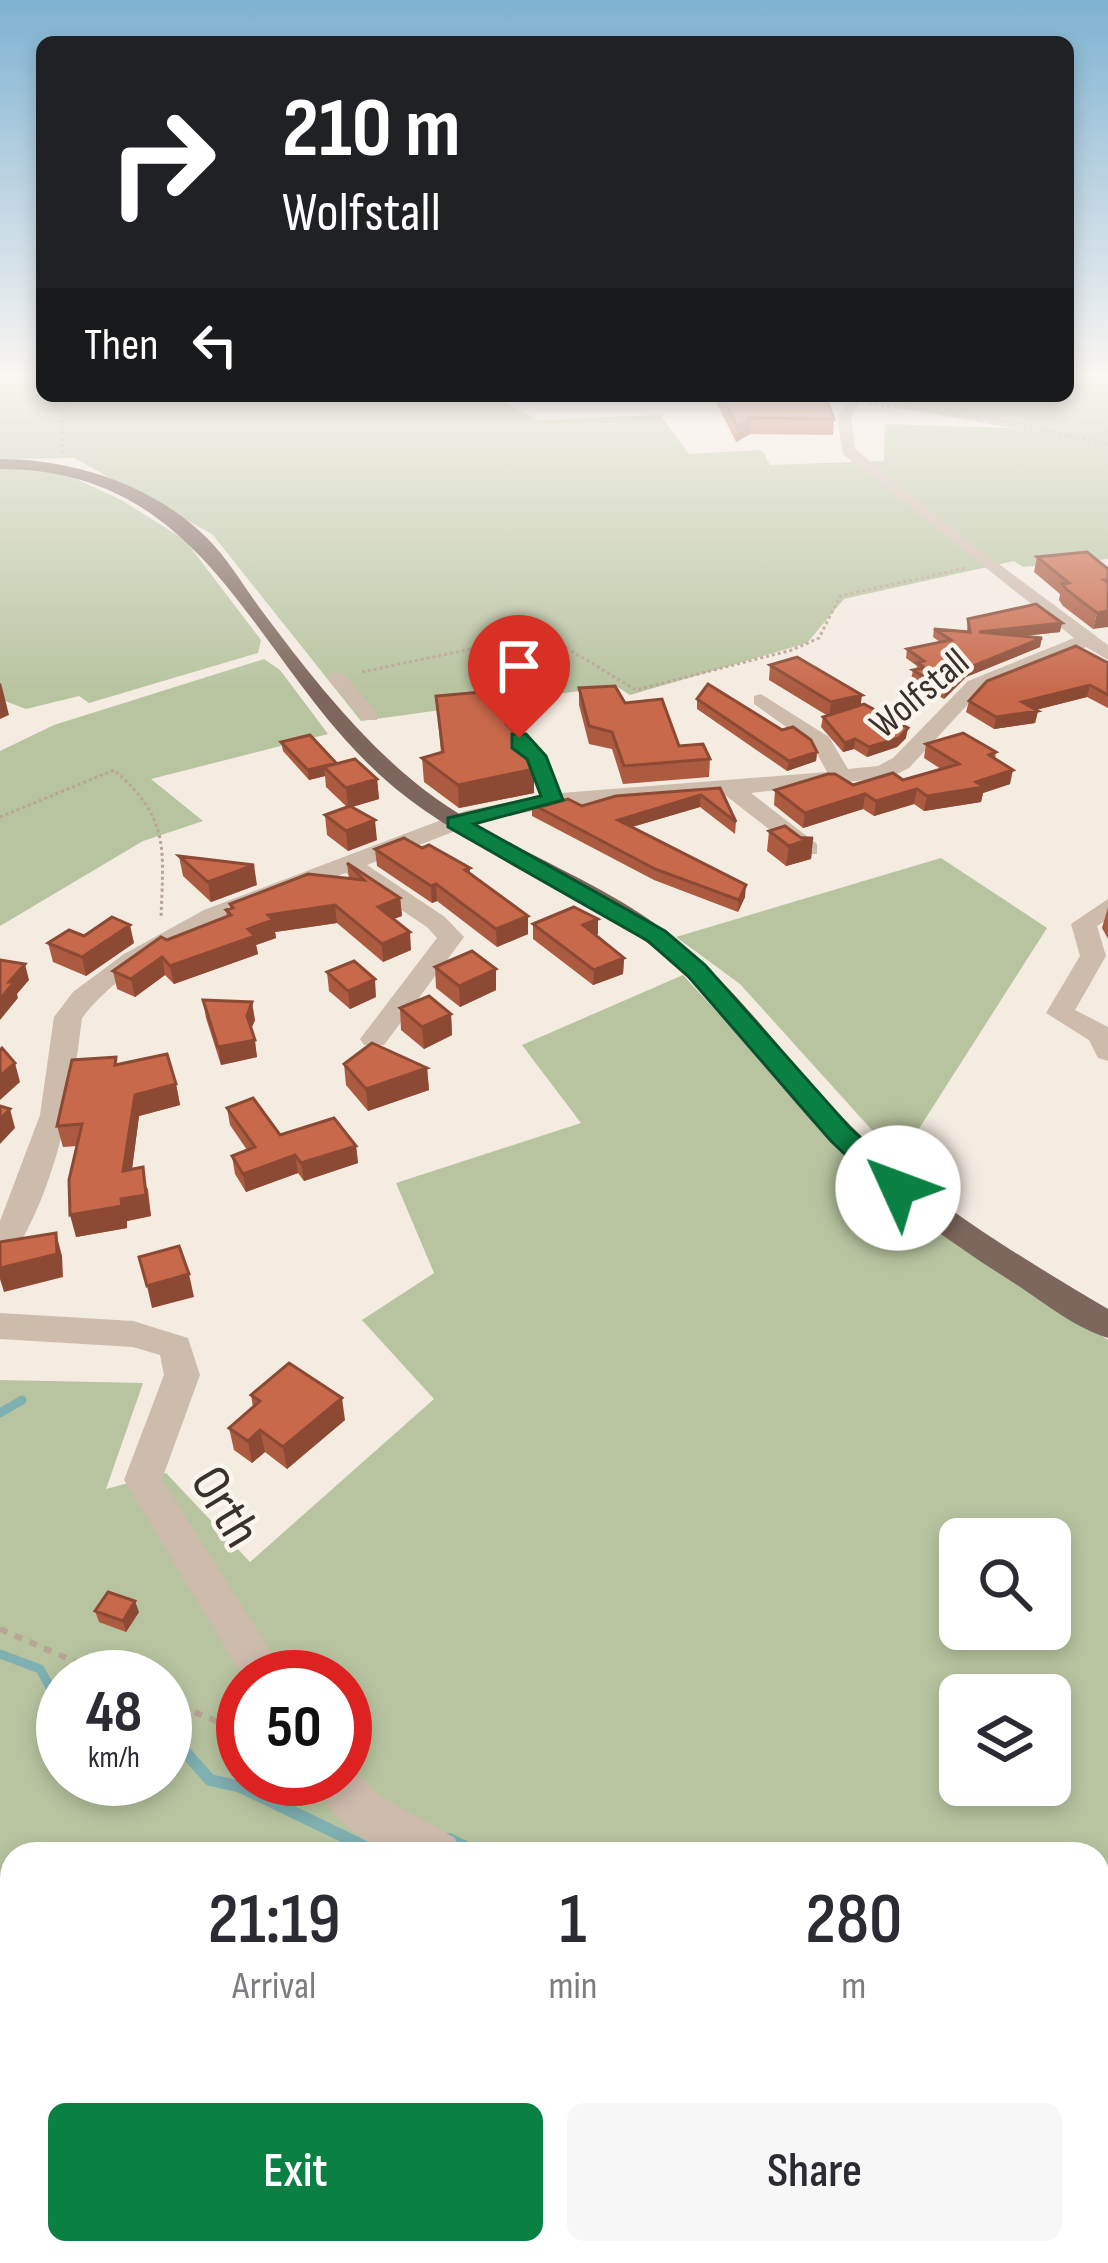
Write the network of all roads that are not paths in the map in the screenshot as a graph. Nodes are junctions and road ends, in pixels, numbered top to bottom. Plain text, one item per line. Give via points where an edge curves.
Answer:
1 (101, 482) edge
2 (885, 482) edge
3 (1086, 640) junction
4 (1108, 654) edge
5 (306, 682) junction
6 (760, 700) dead end
7 (370, 716) dead end
8 (519, 738) edge
9 (841, 776) junction
10 (730, 788) junction
11 (553, 800) junction
12 (455, 822) junction
13 (809, 849) edge
14 (349, 864) junction
15 (1108, 907) edge
16 (374, 1039) edge
17 (1108, 1052) edge
18 (0, 1249) edge
19 (1108, 1325) edge
20 (0, 1326) edge
21 (249, 1650) edge
22 (358, 1806) edge
23 (418, 1842) edge

1 - 5 main road via 194,535
2 - 3 street
3 - 4 street
3 - 9 street, Wolfstall via 975,685 901,763
5 - 7 street via 346,675
5 - 12 main road via 374,759
6 - 9 street, Wolfstall via 821,742
8 - 11 street via 536,756
9 - 10 street, Wolfstall
10 - 11 street, Wolfstall
10 - 13 street
11 - 12 street, Wolfstall
12 - 14 street
12 - 19 main road via 656,936 697,970 898,1188
14 - 16 street via 451,938
14 - 18 street via 213,915 83,998 68,1017 55,1114
15 - 17 street via 1084,924 1094,956 1060,1013 1101,1035
20 - 21 street, Orth via 133,1334 176,1347 182,1375 143,1480
22 - 23 street

